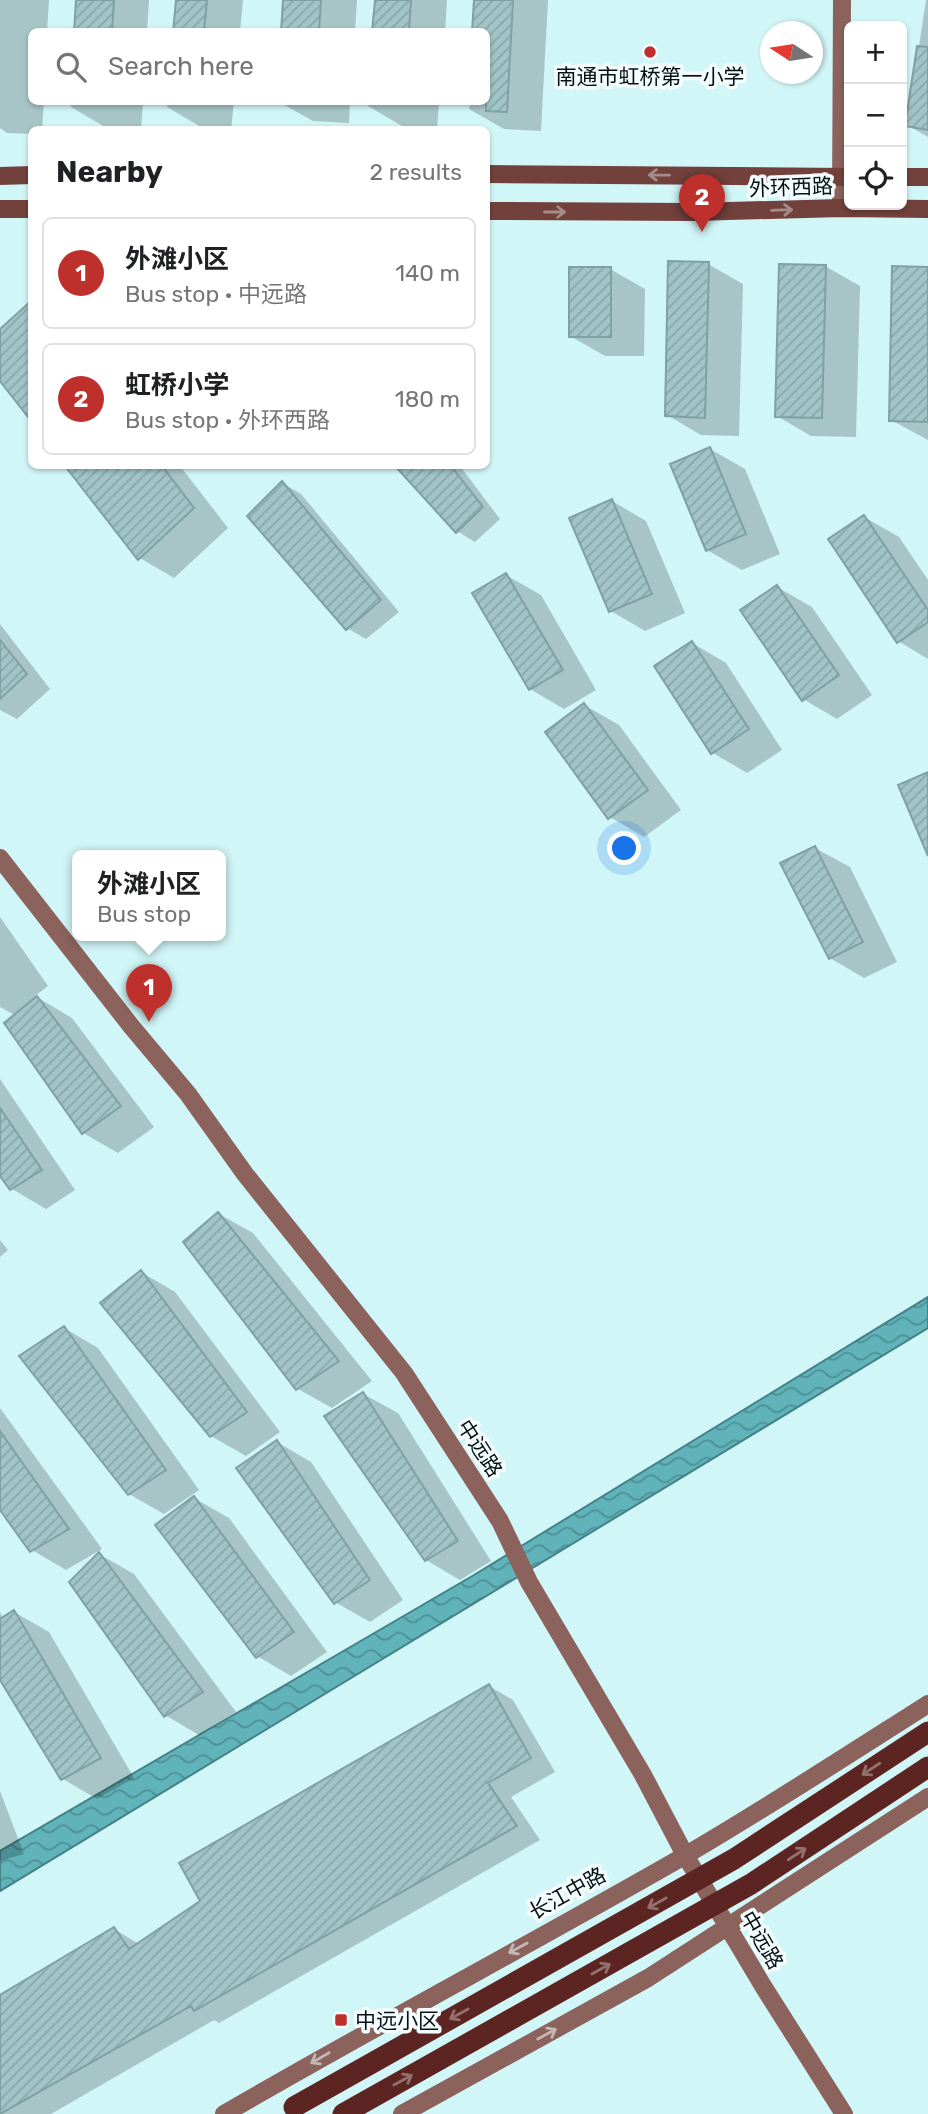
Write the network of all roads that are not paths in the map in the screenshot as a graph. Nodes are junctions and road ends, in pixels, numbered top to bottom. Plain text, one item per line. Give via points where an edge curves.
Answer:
1 (842, 0) edge
2 (844, 147) edge
3 (490, 174) edge
4 (0, 176) edge
5 (28, 176) edge
6 (844, 177) edge
7 (907, 177) edge
8 (928, 177) edge
9 (844, 185) edge
10 (841, 208) junction
11 (0, 209) edge
12 (28, 209) edge
13 (928, 209) edge
14 (490, 211) edge
15 (0, 858) edge
16 (928, 1704) edge
17 (928, 1732) edge
18 (928, 1767) edge
19 (928, 1797) edge
20 (685, 1855) junction
21 (728, 1926) junction
22 (293, 2107) dead end
23 (224, 2114) edge
24 (344, 2114) edge
25 (402, 2114) edge
26 (844, 2114) edge

1 - 2 street
6 -> 3 main road, 外环西路
4 - 5 main road
7 - 8 main road
9 - 10 street
10 - 13 main road, 外环西路
14 -> 10 main road, 外环西路
11 - 12 main road
15 - 20 street, 中远路 via 404,1373 500,1521 528,1582
16 - 20 street, 长江中路
17 -> 22 highway, bridge via 734,1859
24 -> 18 highway, bridge via 751,1884
19 - 21 street
20 - 21 street, 中远路
20 -> 23 street, 长江中路
25 -> 21 street via 648,1979
21 - 26 street, 中远路

